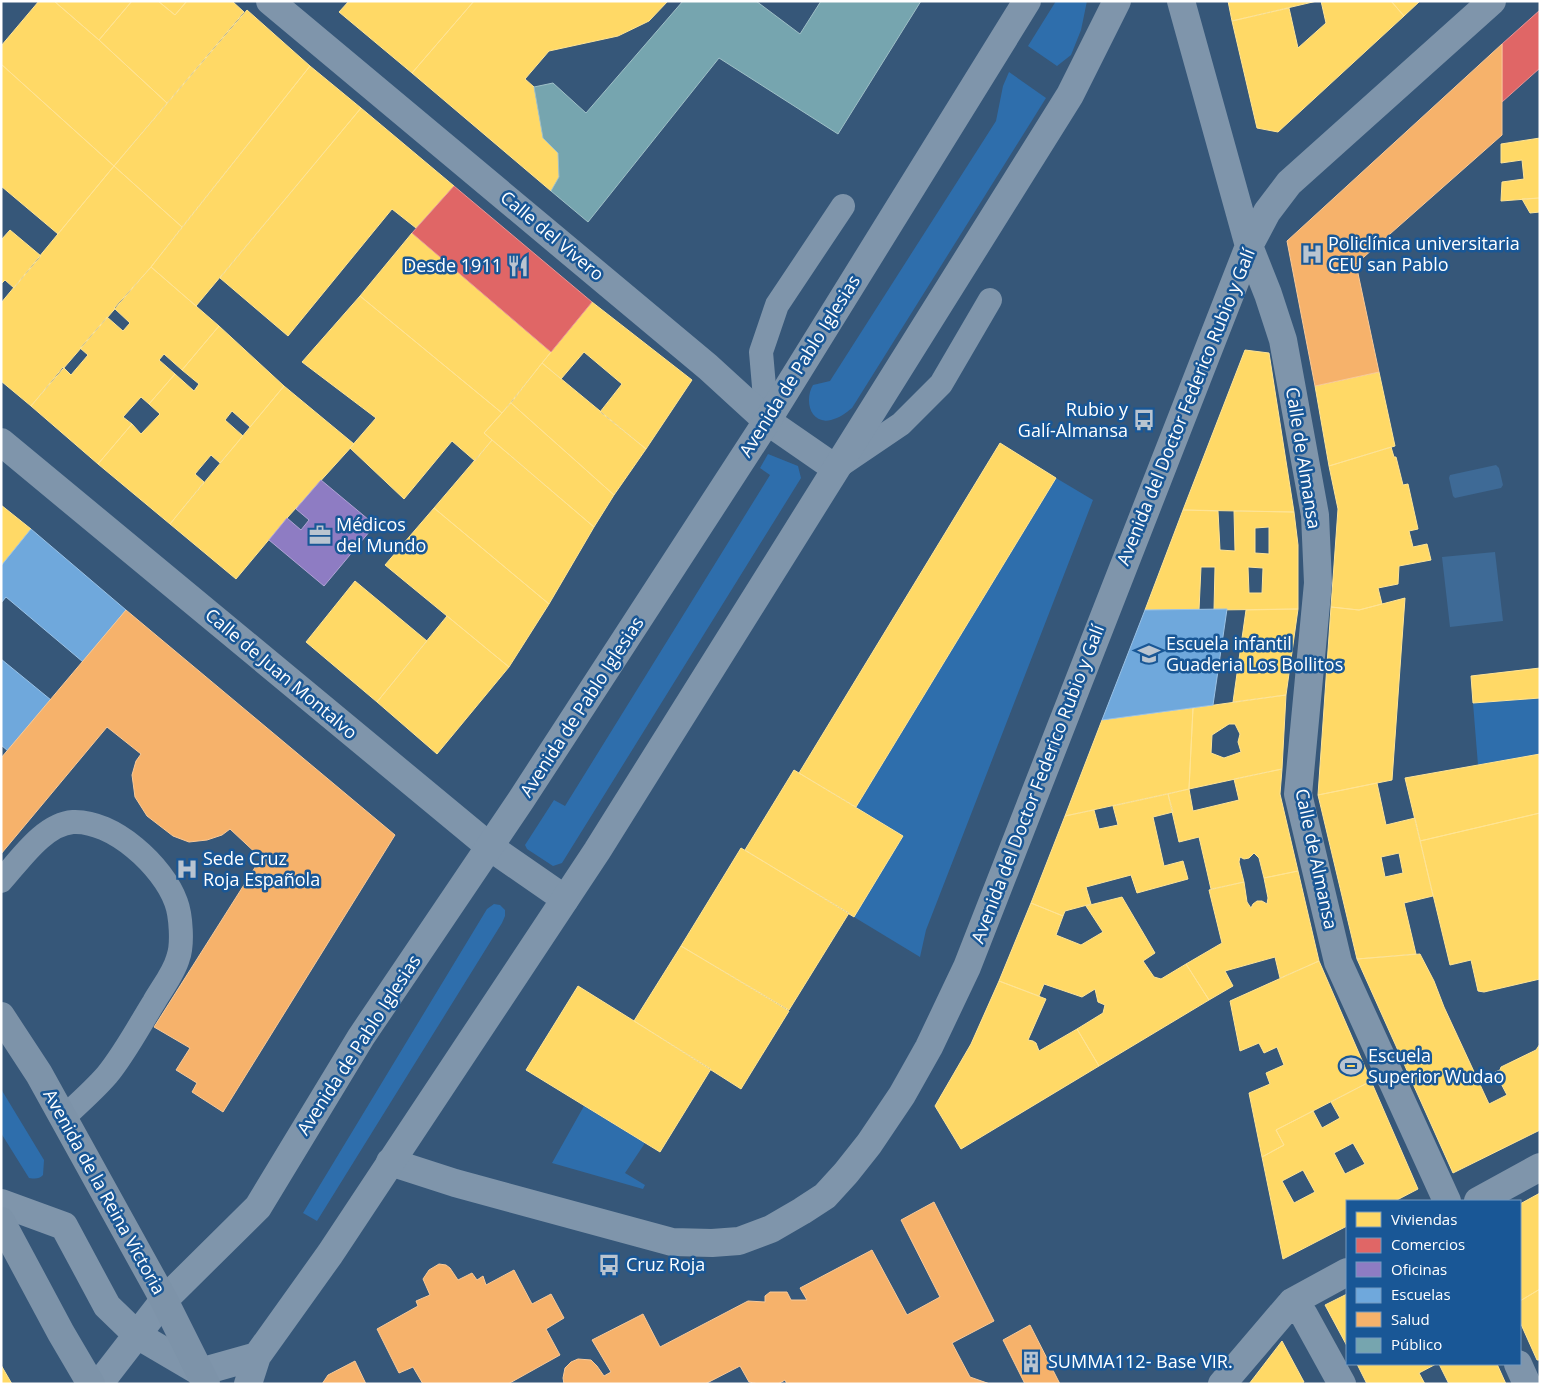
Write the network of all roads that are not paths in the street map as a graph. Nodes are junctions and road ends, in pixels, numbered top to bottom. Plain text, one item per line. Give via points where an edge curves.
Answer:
1 (270, 1) edge
2 (1027, 1) edge
3 (1117, 1) edge
4 (1181, 1) edge
5 (1492, 1) edge
6 (842, 206) dead end
7 (1249, 246) junction
8 (990, 300) dead end
9 (767, 421) junction
10 (1, 442) edge
11 (835, 468) junction
12 (490, 847) junction
13 (1, 881) edge
14 (565, 899) junction
15 (1, 1016) edge
16 (64, 1118) junction
17 (390, 1162) junction
18 (1540, 1167) edge
19 (1447, 1200) edge
20 (1480, 1200) edge
21 (1, 1203) edge
22 (1, 1221) edge
23 (1346, 1273) edge
24 (164, 1300) junction
25 (1292, 1302) junction
26 (136, 1335) junction
27 (257, 1356) junction
28 (1518, 1365) edge
29 (203, 1378) edge
30 (91, 1384) edge
31 (99, 1384) edge
32 (248, 1384) edge
33 (1222, 1384) edge
34 (1342, 1384) edge
35 (1526, 1384) edge

1 - 9 street, Calle del Vivero via 701,361
2 - 9 street, Avenida de Pablo Iglesias
3 - 11 street via 1070,95
4 - 7 street, Calle de Almansa
5 - 7 street, Avenida del Doctor Federico Rubio y Galí via 1289,183 1266,212
6 - 9 lane via 777,305 761,352
7 - 17 street, Avenida del Doctor Federico Rubio y Galí via 967,967 902,1095 869,1144 825,1196 771,1229 739,1241 672,1242
7 - 19 street, Calle de Almansa via 1283,340 1315,515 1318,583 1298,794 1338,962
8 - 11 lane via 941,384 901,424
9 - 11 street, Calle del Vivero
9 - 12 street, Avenida de Pablo Iglesias
10 - 12 street, Calle de Juan Montalvo
11 - 14 street
12 - 14 street, Calle de Juan Montalvo
12 - 24 street, Avenida de Pablo Iglesias via 361,1037 258,1207
13 - 16 lane via 42,835 73,822 98,826 120,836 164,879 176,902 181,934 179,958 126,1049 106,1076
14 - 17 street
15 - 16 main road, Avenida de la Reina Victoria
16 - 24 main road, Avenida de la Reina Victoria
17 - 27 street via 330,1254
18 - 20 street
21 - 26 street via 64,1226 108,1306
22 - 30 main road
23 - 25 street
24 - 26 street, Avenida de Pablo Iglesias
24 - 29 main road, Avenida de la Reina Victoria
25 - 33 street
25 - 34 street via 1304,1315
26 - 29 street
26 - 31 street, Avenida de Pablo Iglesias
27 - 29 street
27 - 32 street
28 - 35 street

